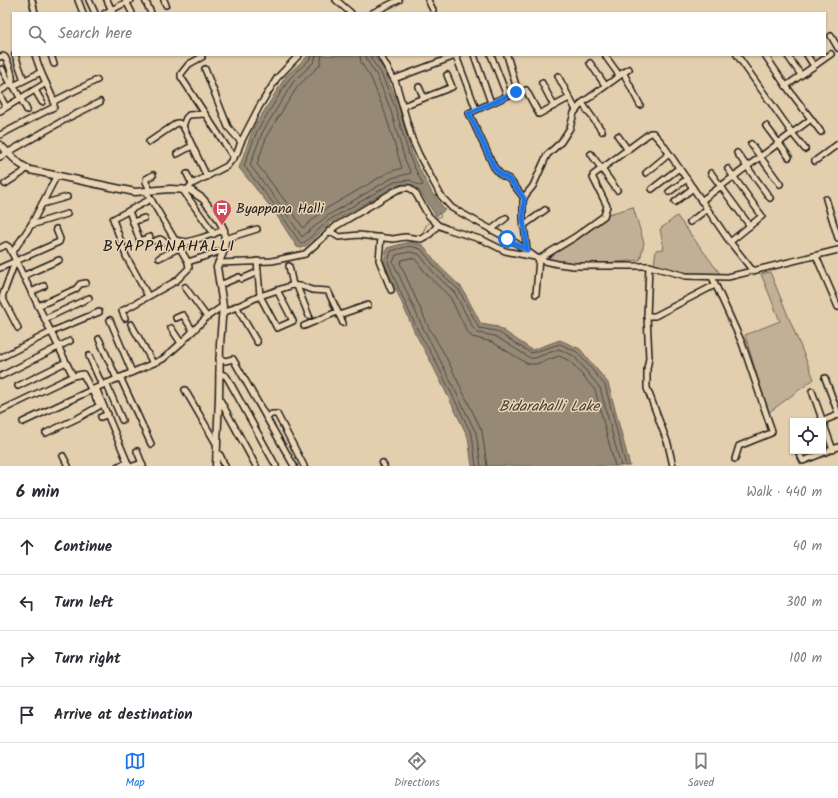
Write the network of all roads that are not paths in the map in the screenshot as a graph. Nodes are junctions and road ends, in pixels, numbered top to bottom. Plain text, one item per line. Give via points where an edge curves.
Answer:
1 (32, 0) edge
2 (78, 0) edge
3 (89, 0) edge
4 (107, 0) edge
5 (145, 0) edge
6 (164, 0) edge
7 (336, 0) edge
8 (399, 0) edge
9 (428, 0) edge
10 (128, 1) edge
11 (166, 5) dead end
12 (433, 10) dead end
13 (113, 11) edge
14 (35, 12) edge
15 (83, 12) edge
16 (95, 12) edge
17 (132, 12) edge
18 (151, 12) edge
19 (350, 12) edge
20 (374, 12) edge
21 (831, 36) dead end
22 (838, 48) edge
23 (831, 54) dead end
24 (15, 56) edge
25 (35, 56) edge
26 (51, 56) edge
27 (202, 56) edge
28 (298, 56) edge
29 (381, 56) edge
30 (454, 56) edge
31 (457, 56) edge
32 (474, 56) edge
33 (491, 56) edge
34 (508, 56) edge
35 (738, 56) edge
36 (766, 56) edge
37 (788, 56) edge
38 (808, 56) edge
39 (0, 57) edge
40 (606, 58) dead end
41 (590, 62) dead end
42 (54, 64) dead end
43 (9, 66) junction
44 (814, 66) junction
45 (205, 69) dead end
46 (628, 69) dead end
47 (1, 70) edge
48 (41, 72) junction
49 (621, 73) junction
50 (447, 75) dead end
51 (801, 75) junction
52 (558, 76) dead end
53 (394, 79) junction
54 (24, 80) junction
55 (97, 80) dead end
56 (542, 83) dead end
57 (12, 84) junction
58 (46, 84) junction
59 (605, 85) junction
60 (786, 86) junction
61 (420, 87) dead end
62 (1, 89) edge
63 (35, 90) junction
64 (526, 90) dead end
65 (0, 96) edge
66 (507, 96) junction
67 (21, 98) junction
68 (424, 98) junction
69 (569, 98) junction
70 (54, 101) junction
71 (42, 102) dead end
72 (100, 102) dead end
73 (491, 103) junction
74 (582, 103) junction
75 (640, 105) dead end
76 (403, 106) junction
77 (554, 106) junction
78 (6, 107) junction
79 (476, 109) junction
80 (27, 110) dead end
81 (576, 110) junction
82 (0, 111) edge
83 (204, 114) junction
84 (811, 119) junction
85 (183, 126) junction
86 (766, 126) dead end
87 (602, 132) dead end
88 (821, 132) dead end
89 (792, 133) junction
90 (0, 135) edge
91 (618, 136) dead end
92 (149, 142) dead end
93 (241, 142) junction
94 (779, 143) junction
95 (751, 144) dead end
96 (838, 144) edge
97 (0, 146) edge
98 (192, 146) junction
99 (805, 149) dead end
100 (628, 150) junction
101 (7, 152) junction
102 (737, 153) dead end
103 (177, 154) dead end
104 (591, 154) dead end
105 (669, 154) junction
106 (789, 156) dead end
107 (0, 157) edge
108 (234, 158) junction
109 (761, 158) junction
110 (815, 161) dead end
111 (747, 167) junction
112 (679, 168) junction
113 (26, 169) junction
114 (602, 169) junction
115 (728, 169) dead end
116 (646, 173) dead end
117 (711, 173) dead end
118 (187, 174) dead end
119 (56, 175) junction
120 (153, 175) dead end
121 (207, 177) junction
122 (734, 177) junction
123 (687, 179) junction
124 (5, 184) dead end
125 (780, 184) dead end
126 (187, 187) junction
127 (720, 187) junction
128 (652, 188) dead end
129 (693, 188) junction
130 (617, 190) dead end
131 (148, 191) junction
132 (669, 192) dead end
133 (67, 197) dead end
134 (524, 198) junction
135 (770, 198) dead end
136 (151, 199) junction
137 (826, 199) dead end
138 (702, 201) junction
139 (675, 202) dead end
140 (42, 204) junction
141 (707, 209) junction
142 (545, 210) dead end
143 (129, 211) junction
144 (66, 214) dead end
145 (144, 218) dead end
146 (506, 218) dead end
147 (133, 222) junction
148 (690, 222) dead end
149 (436, 223) junction
150 (30, 225) junction
151 (523, 226) junction
152 (750, 226) junction
153 (56, 228) dead end
154 (257, 229) dead end
155 (224, 230) junction
156 (491, 230) junction
157 (329, 231) junction
158 (214, 234) junction
159 (150, 237) dead end
160 (381, 237) junction
161 (838, 238) edge
162 (225, 239) junction
163 (174, 240) junction
164 (155, 241) dead end
165 (187, 242) junction
166 (730, 242) junction
167 (0, 248) edge
168 (179, 248) junction
169 (224, 250) junction
170 (527, 250) junction
171 (838, 250) edge
172 (12, 253) junction
173 (816, 256) junction
174 (159, 258) dead end
175 (537, 258) junction
176 (59, 260) dead end
177 (15, 261) junction
178 (257, 261) junction
179 (188, 262) junction
180 (218, 263) junction
181 (289, 266) dead end
182 (649, 266) junction
183 (0, 268) edge
184 (258, 272) junction
185 (753, 272) junction
186 (23, 276) junction
187 (712, 277) junction
188 (86, 283) dead end
189 (220, 285) junction
190 (715, 285) junction
191 (44, 286) dead end
192 (295, 286) junction
193 (185, 287) dead end
194 (277, 290) junction
195 (392, 290) dead end
196 (31, 292) junction
197 (536, 294) dead end
198 (148, 296) junction
199 (260, 296) junction
200 (88, 298) dead end
201 (368, 305) dead end
202 (38, 306) junction
203 (236, 306) junction
204 (838, 307) edge
205 (223, 310) junction
206 (99, 312) dead end
207 (338, 313) junction
208 (309, 316) dead end
209 (647, 316) junction
210 (207, 317) junction
211 (125, 318) dead end
212 (176, 318) dead end
213 (45, 319) junction
214 (110, 320) dead end
215 (343, 323) dead end
216 (131, 324) dead end
217 (304, 326) dead end
218 (18, 328) dead end
219 (171, 328) dead end
220 (193, 331) junction
221 (51, 332) junction
222 (99, 339) dead end
223 (70, 340) dead end
224 (257, 342) dead end
225 (181, 343) junction
226 (58, 347) junction
227 (89, 356) dead end
228 (0, 358) edge
229 (219, 358) junction
230 (66, 362) junction
231 (153, 363) junction
232 (132, 372) junction
233 (219, 373) junction
234 (1, 376) dead end
235 (73, 376) junction
236 (119, 378) junction
237 (825, 378) dead end
238 (104, 384) junction
239 (18, 386) dead end
240 (94, 389) junction
241 (185, 390) dead end
242 (812, 390) dead end
243 (219, 398) junction
244 (99, 400) junction
245 (0, 411) edge
246 (108, 414) junction
247 (838, 414) edge
248 (101, 417) dead end
249 (266, 417) junction
250 (822, 418) edge
251 (122, 420) dead end
252 (826, 420) edge
253 (23, 422) dead end
254 (826, 428) edge
255 (46, 433) dead end
256 (150, 444) dead end
257 (217, 445) junction
258 (835, 449) edge
259 (137, 451) dead end
260 (216, 454) junction
261 (800, 454) edge
262 (822, 454) edge
263 (63, 456) dead end
264 (736, 459) dead end
265 (128, 464) edge
266 (143, 464) edge
267 (68, 466) edge
268 (118, 466) edge
269 (133, 466) edge
270 (216, 466) edge
271 (225, 466) edge
272 (256, 466) edge
273 (276, 466) edge
274 (294, 466) edge
275 (304, 466) edge
276 (673, 466) edge

1 - 14 street
2 - 15 street
3 - 16 street
4 - 13 street
5 - 18 street
6 - 11 street
7 - 19 street
8 - 20 street
9 - 12 street
10 - 13 street
10 - 17 street
21 - 22 street
23 - 44 street
24 - 54 street
25 - 48 street
26 - 42 street
27 - 83 street via 189,64 181,77
28 - 93 street via 277,78
29 - 53 street
30 - 53 street
31 - 79 street
32 - 73 street
33 - 66 street
34 - 66 street via 517,90
35 - 89 street
36 - 60 street
37 - 51 street
38 - 44 street
39 - 43 street via 5,57
40 - 49 street
41 - 59 street
43 - 47 street
43 - 57 street
44 - 51 street
45 - 93 street via 228,127
46 - 49 street
47 - 57 street
48 - 54 street
48 - 58 street
49 - 59 street
49 - 75 street
50 - 68 street via 452,87
51 - 60 street
52 - 69 street
53 - 76 street
54 - 57 street
55 - 70 street
56 - 77 street
57 - 62 street
57 - 67 street
58 - 63 street
58 - 70 street
59 - 74 street
60 - 84 street
61 - 68 street
63 - 67 street
63 - 71 street
64 - 77 street via 539,114
65 - 78 street
66 - 73 street
67 - 78 street
67 - 80 street
68 - 76 street
69 - 77 street
69 - 81 street
70 - 90 street via 53,108
72 - 101 street
73 - 79 street
74 - 81 street
74 - 87 street
76 - 156 street via 412,139 441,196 452,208
78 - 82 street
79 - 134 street via 469,114 492,164 501,175 509,179
81 - 134 street via 570,128 561,142 547,155 533,186
83 - 85 street via 189,115
83 - 108 street
84 - 88 street
84 - 89 street
85 - 92 street via 177,123
85 - 98 street
86 - 94 street
89 - 94 street
89 - 99 street
91 - 100 street
93 - 108 street
94 - 106 street
94 - 109 street
95 - 109 street
96 - 110 street
97 - 101 main road
98 - 103 street
98 - 121 street
100 - 105 street via 650,133 657,137
100 - 114 street
101 - 107 street
101 - 113 main road
102 - 111 street
104 - 114 street
105 - 112 street
105 - 116 street
108 - 121 street via 227,166
109 - 111 street
109 - 125 street
111 - 122 street
111 - 135 street
112 - 123 street
112 - 128 street
113 - 119 main road
113 - 124 street
114 - 130 street
114 - 175 street via 595,173 593,178 608,206 605,215 575,237
115 - 122 street
117 - 127 street
118 - 126 street
119 - 131 main road via 128,190
119 - 140 street
120 - 131 street via 146,179
121 - 126 street
122 - 127 street
122 - 152 street via 762,215
123 - 129 street
123 - 132 street
126 - 131 main road
126 - 155 main road via 206,203
126 - 158 street
127 - 138 street
127 - 152 street
129 - 138 street
129 - 139 street
131 - 136 street
133 - 140 street
134 - 151 street
136 - 143 street
136 - 163 street
137 - 161 street
138 - 141 street
140 - 150 street
141 - 148 street
141 - 166 street
142 - 151 street
143 - 147 street
143 - 198 street via 113,219 126,256
144 - 150 street
145 - 147 street
146 - 156 street
147 - 159 street via 140,241
149 - 157 street via 428,215 414,191 404,188
149 - 160 street via 430,234 422,239
149 - 175 street via 505,251
150 - 172 street
151 - 170 street
152 - 166 street
153 - 177 street via 60,239 58,242
154 - 162 street
155 - 158 street
155 - 162 main road
156 - 170 street
157 - 160 street via 339,237
157 - 178 street via 305,254 278,260
158 - 165 street
160 - 195 street via 379,260
162 - 169 main road
163 - 164 street via 167,243 160,239
163 - 165 street
163 - 168 street
165 - 168 street
166 - 185 street
167 - 172 street via 7,246
168 - 174 street
168 - 179 street
169 - 179 street
169 - 180 main road
170 - 175 street
171 - 173 street
172 - 177 street
173 - 185 street
173 - 204 street
175 - 182 street via 552,264 574,266
175 - 197 street
176 - 186 street
177 - 183 street
177 - 186 street
177 - 218 street via 2,297
178 - 180 street
178 - 184 street
179 - 198 street via 188,269 178,280
180 - 189 main road
181 - 192 street
182 - 187 street via 681,276
182 - 209 street
184 - 189 street
184 - 199 street
185 - 187 street
186 - 196 street
187 - 190 street
188 - 202 street
189 - 205 main road
190 - 209 street via 655,316
190 - 264 street via 742,343 772,431 740,446
191 - 196 street
192 - 194 street
192 - 207 street via 328,290
192 - 208 street
193 - 210 street
194 - 199 street
194 - 199 street via 293,321 277,328
196 - 202 street
198 - 211 street via 122,311
199 - 203 street
200 - 213 street
201 - 207 street
202 - 213 street
203 - 205 street
203 - 224 street
205 - 210 street
205 - 229 main road
206 - 221 street
207 - 215 street
207 - 217 street
209 - 276 street via 647,388 668,444
210 - 220 street
212 - 220 street via 183,315
213 - 221 street
214 - 232 street
216 - 231 street
219 - 225 street
220 - 225 street
221 - 226 street
221 - 228 street
222 - 236 street
223 - 226 street
225 - 231 street via 163,359
226 - 230 street
226 - 234 street
227 - 238 street
229 - 233 main road
229 - 249 street via 233,359
230 - 235 street
230 - 239 street
231 - 232 street
232 - 236 street
233 - 243 main road
233 - 273 street via 228,378
235 - 240 street via 83,374
235 - 245 street
236 - 238 street
236 - 256 street
237 - 247 street
238 - 240 street
238 - 251 street
240 - 244 street
240 - 253 street
241 - 257 street
242 - 250 street
243 - 257 main road
243 - 272 street
244 - 246 street
244 - 255 street via 98,407
246 - 248 street
246 - 265 street
247 - 252 street
249 - 274 street
249 - 275 street via 277,414
254 - 258 street
257 - 260 main road
259 - 266 street
260 - 270 main road
260 - 271 street via 220,455
261 - 262 street via 803,461
263 - 267 street
265 - 268 street
266 - 269 street

